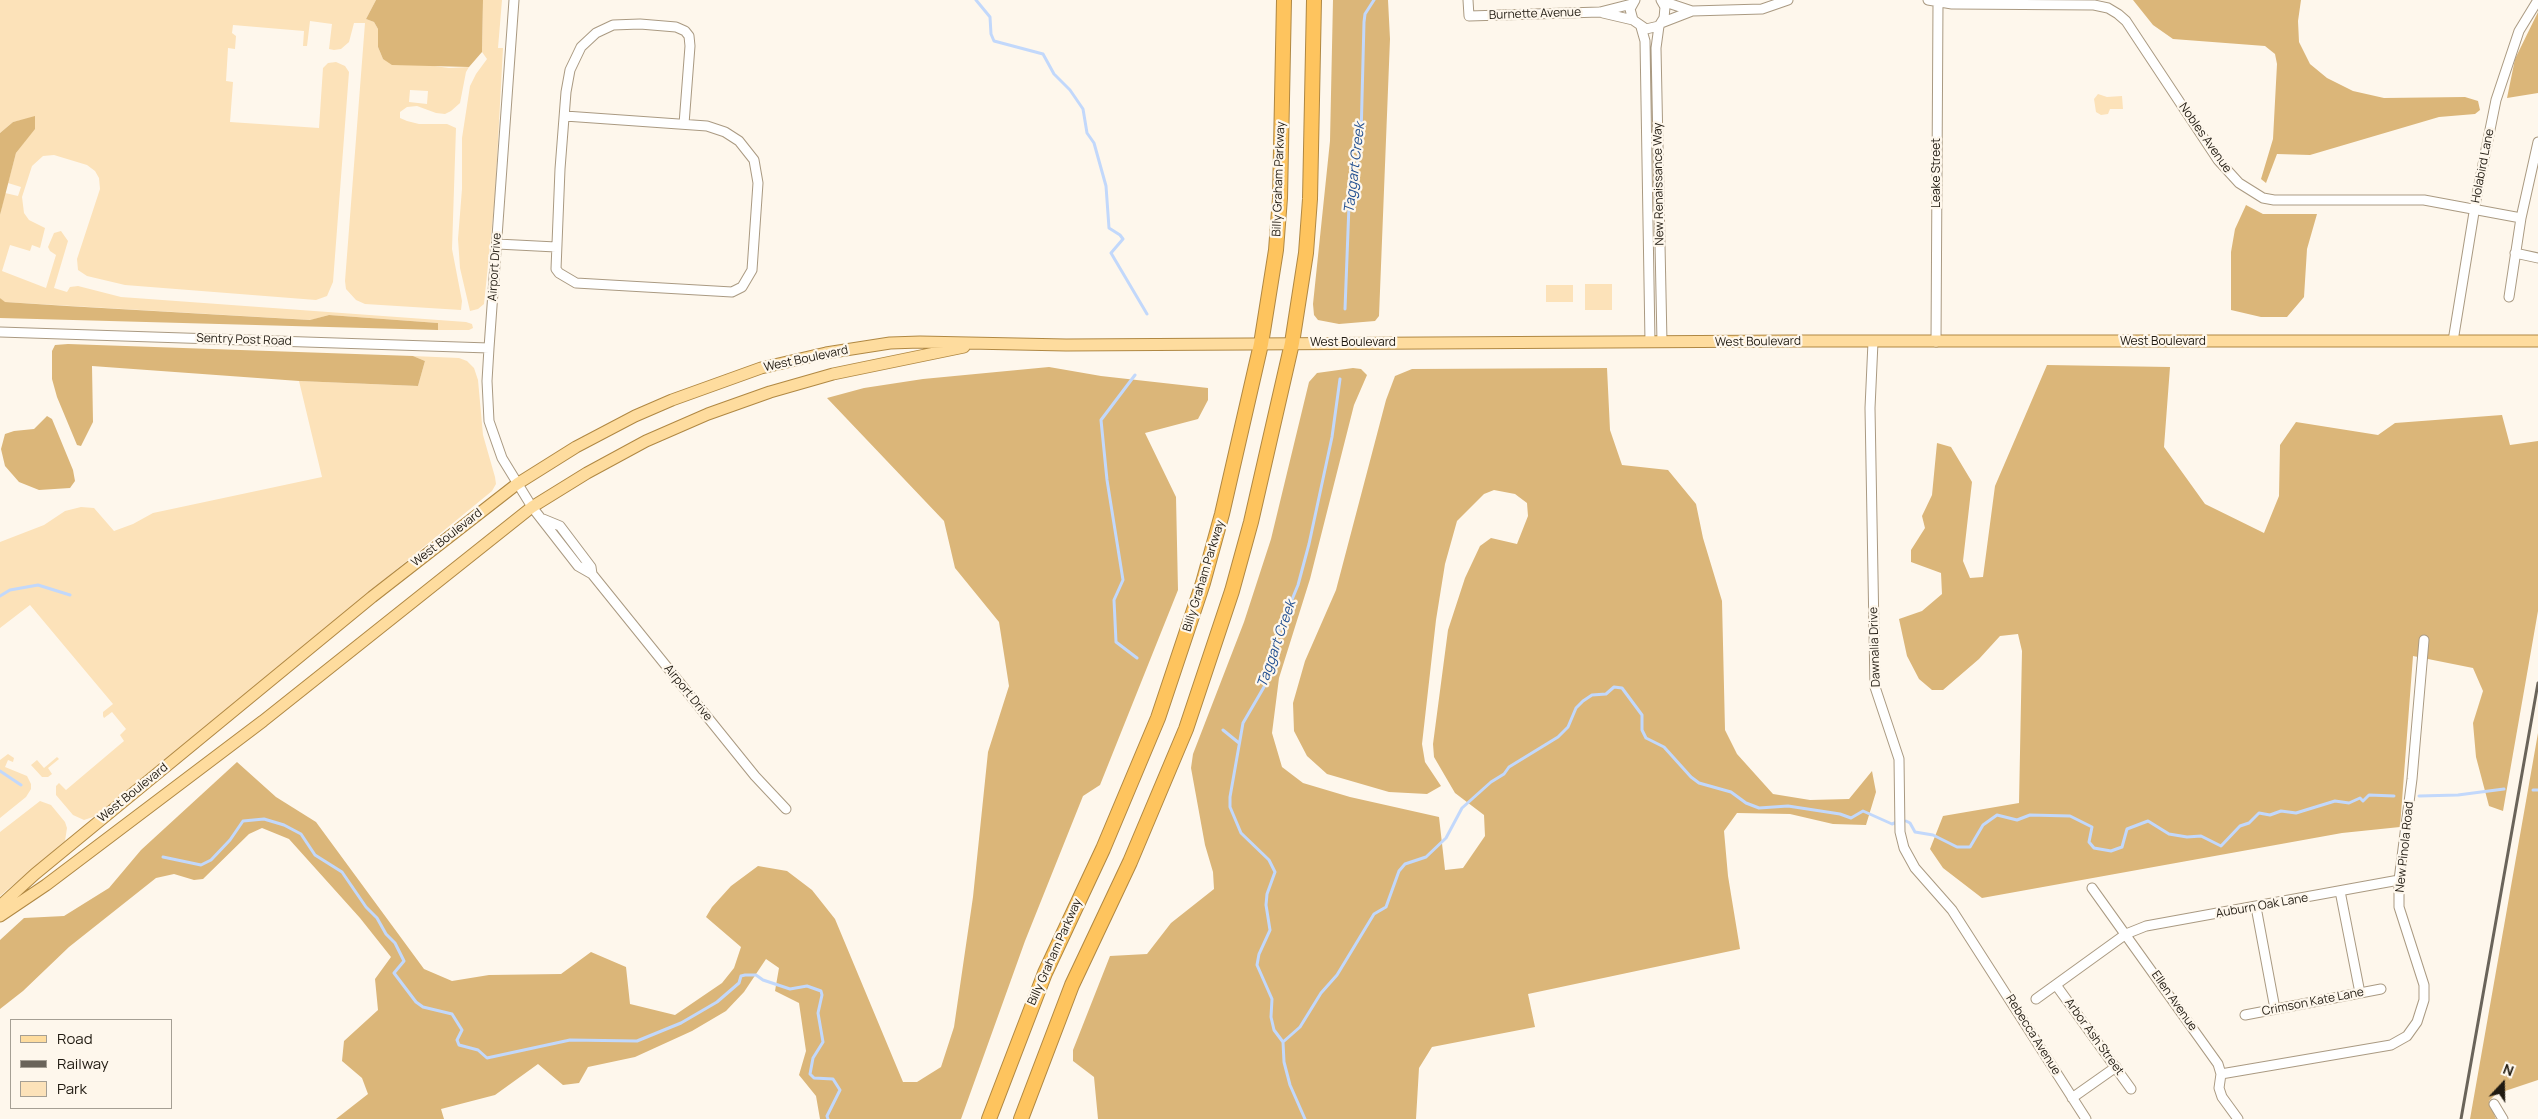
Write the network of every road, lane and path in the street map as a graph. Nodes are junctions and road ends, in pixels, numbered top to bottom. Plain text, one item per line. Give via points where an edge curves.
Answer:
1 (514, 0) edge
2 (1284, 0) edge
3 (1314, 0) edge
4 (1468, 0) edge
5 (1788, 0) edge
6 (1928, 0) edge
7 (2538, 0) edge
8 (1661, 1) edge
9 (1633, 2) edge
10 (2095, 2) edge
11 (1938, 3) junction
12 (1692, 11) junction
13 (1600, 12) junction
14 (1633, 20) junction
15 (1660, 24) junction
16 (1641, 27) junction
17 (565, 116) junction
18 (684, 124) junction
19 (2538, 142) edge
20 (2535, 171) edge
21 (2474, 210) junction
22 (2521, 218) junction
23 (496, 244) junction
24 (556, 247) junction
25 (2515, 253) junction
26 (2538, 258) edge
27 (2509, 296) dead end
28 (0, 332) edge
29 (2454, 341) junction
30 (2538, 341) edge
31 (1650, 342) junction
32 (1662, 342) junction
33 (1873, 342) junction
34 (1936, 342) junction
35 (1292, 343) junction
36 (978, 344) junction
37 (1261, 344) junction
38 (489, 348) junction
39 (517, 484) junction
40 (532, 508) junction
41 (2424, 640) dead end
42 (786, 809) dead end
43 (2399, 880) junction
44 (2092, 888) dead end
45 (2340, 892) junction
46 (0, 906) edge
47 (2256, 907) junction
48 (0, 916) edge
49 (2126, 934) junction
50 (1979, 952) joint
51 (2056, 985) junction
52 (2381, 989) dead end
53 (2360, 993) junction
54 (2036, 999) dead end
55 (2275, 1010) junction
56 (2245, 1015) dead end
57 (2116, 1067) junction
58 (2221, 1074) junction
59 (2131, 1089) dead end
60 (2072, 1098) junction
61 (2494, 1104) dead end
62 (989, 1119) edge
63 (1021, 1119) edge
64 (2086, 1119) edge
65 (2238, 1119) edge
66 (2503, 1119) edge

1 - 23 street, Airport Drive
2 - 37 highway, Billy Graham Parkway via 1280,198 1275,259
3 - 35 highway via 1310,199 1306,253
4 - 13 street, Burnette Avenue via 1470,16
5 - 12 street via 1762,9
6 - 11 street, Nobles Avenue
7 - 21 street, Holabird Lane via 2519,31 2504,71
8 - 12 street
8 - 15 street, New Renaissance Way via 1665,13
9 - 13 street, Burnette Avenue
9 - 14 street via 1630,9
10 - 11 street, Nobles Avenue
10 - 21 street, Nobles Avenue via 2126,21 2218,160 2252,192 2274,200 2416,200
11 - 34 street, Leake Street
12 - 15 street
13 - 14 street, Burnette Avenue
14 - 16 street
15 - 16 street via 1652,28
15 - 32 street, New Renaissance Way via 1656,48
16 - 31 street, New Renaissance Way via 1645,42
17 - 18 street
17 - 18 street via 570,70 581,46 596,33 613,25 640,24 676,27 689,36
17 - 24 street
18 - 24 street via 707,126 726,133 739,141 756,167 758,183 752,270 742,287 726,293 576,282 556,269
19 - 20 street
20 - 22 street
21 - 22 street, Nobles Avenue
21 - 29 street, Holabird Lane
22 - 25 street
23 - 24 street
23 - 38 street, Airport Drive
25 - 26 street
25 - 27 street
28 - 38 street, Sentry Post Road
29 - 30 main road, West Boulevard
29 - 34 main road, West Boulevard
31 - 32 main road, West Boulevard
31 - 35 main road, West Boulevard
32 - 33 main road, West Boulevard
33 - 34 main road, West Boulevard
33 - 50 street, Dawnalia Drive via 1870,408 1875,687 1901,766 1900,832 1911,863 1952,910
35 - 37 main road, West Boulevard
35 - 63 highway via 1252,522 1210,660 1159,796 1072,985
36 - 37 main road, West Boulevard
36 - 39 main road, West Boulevard via 890,343 761,368 698,389 635,416 576,447
36 - 40 main road, West Boulevard via 833,374 708,414 587,472
37 - 62 highway, Billy Graham Parkway via 1222,514 1182,651 1131,784 1045,973
38 - 39 street, Airport Drive via 489,421 502,458
39 - 40 street, Airport Drive
39 - 46 main road, West Boulevard via 349,616 34,874
40 - 42 street, Airport Drive via 578,566 592,574 755,776
40 - 48 main road, West Boulevard via 263,721
41 - 43 street, New Pinola Road
43 - 45 street, Auburn Oak Lane
43 - 58 street, New Pinola Road via 2400,907 2424,985 2422,1008 2413,1030 2391,1045
44 - 49 street, Ellen Avenue
45 - 47 street, Auburn Oak Lane
45 - 53 street
47 - 49 street, Auburn Oak Lane via 2146,926
47 - 55 street
49 - 51 street, Auburn Oak Lane
49 - 58 street, Ellen Avenue via 2218,1064
50 - 60 street, Rebecca Avenue
51 - 54 street, Auburn Oak Lane
51 - 57 street, Arbor Ash Street
52 - 53 street, Crimson Kate Lane
53 - 55 street, Crimson Kate Lane
55 - 56 street, Crimson Kate Lane
57 - 59 street, Arbor Ash Street
57 - 60 street
58 - 65 street, Ellen Avenue via 2219,1088 2222,1097
60 - 64 street, Rebecca Avenue
61 - 66 street

